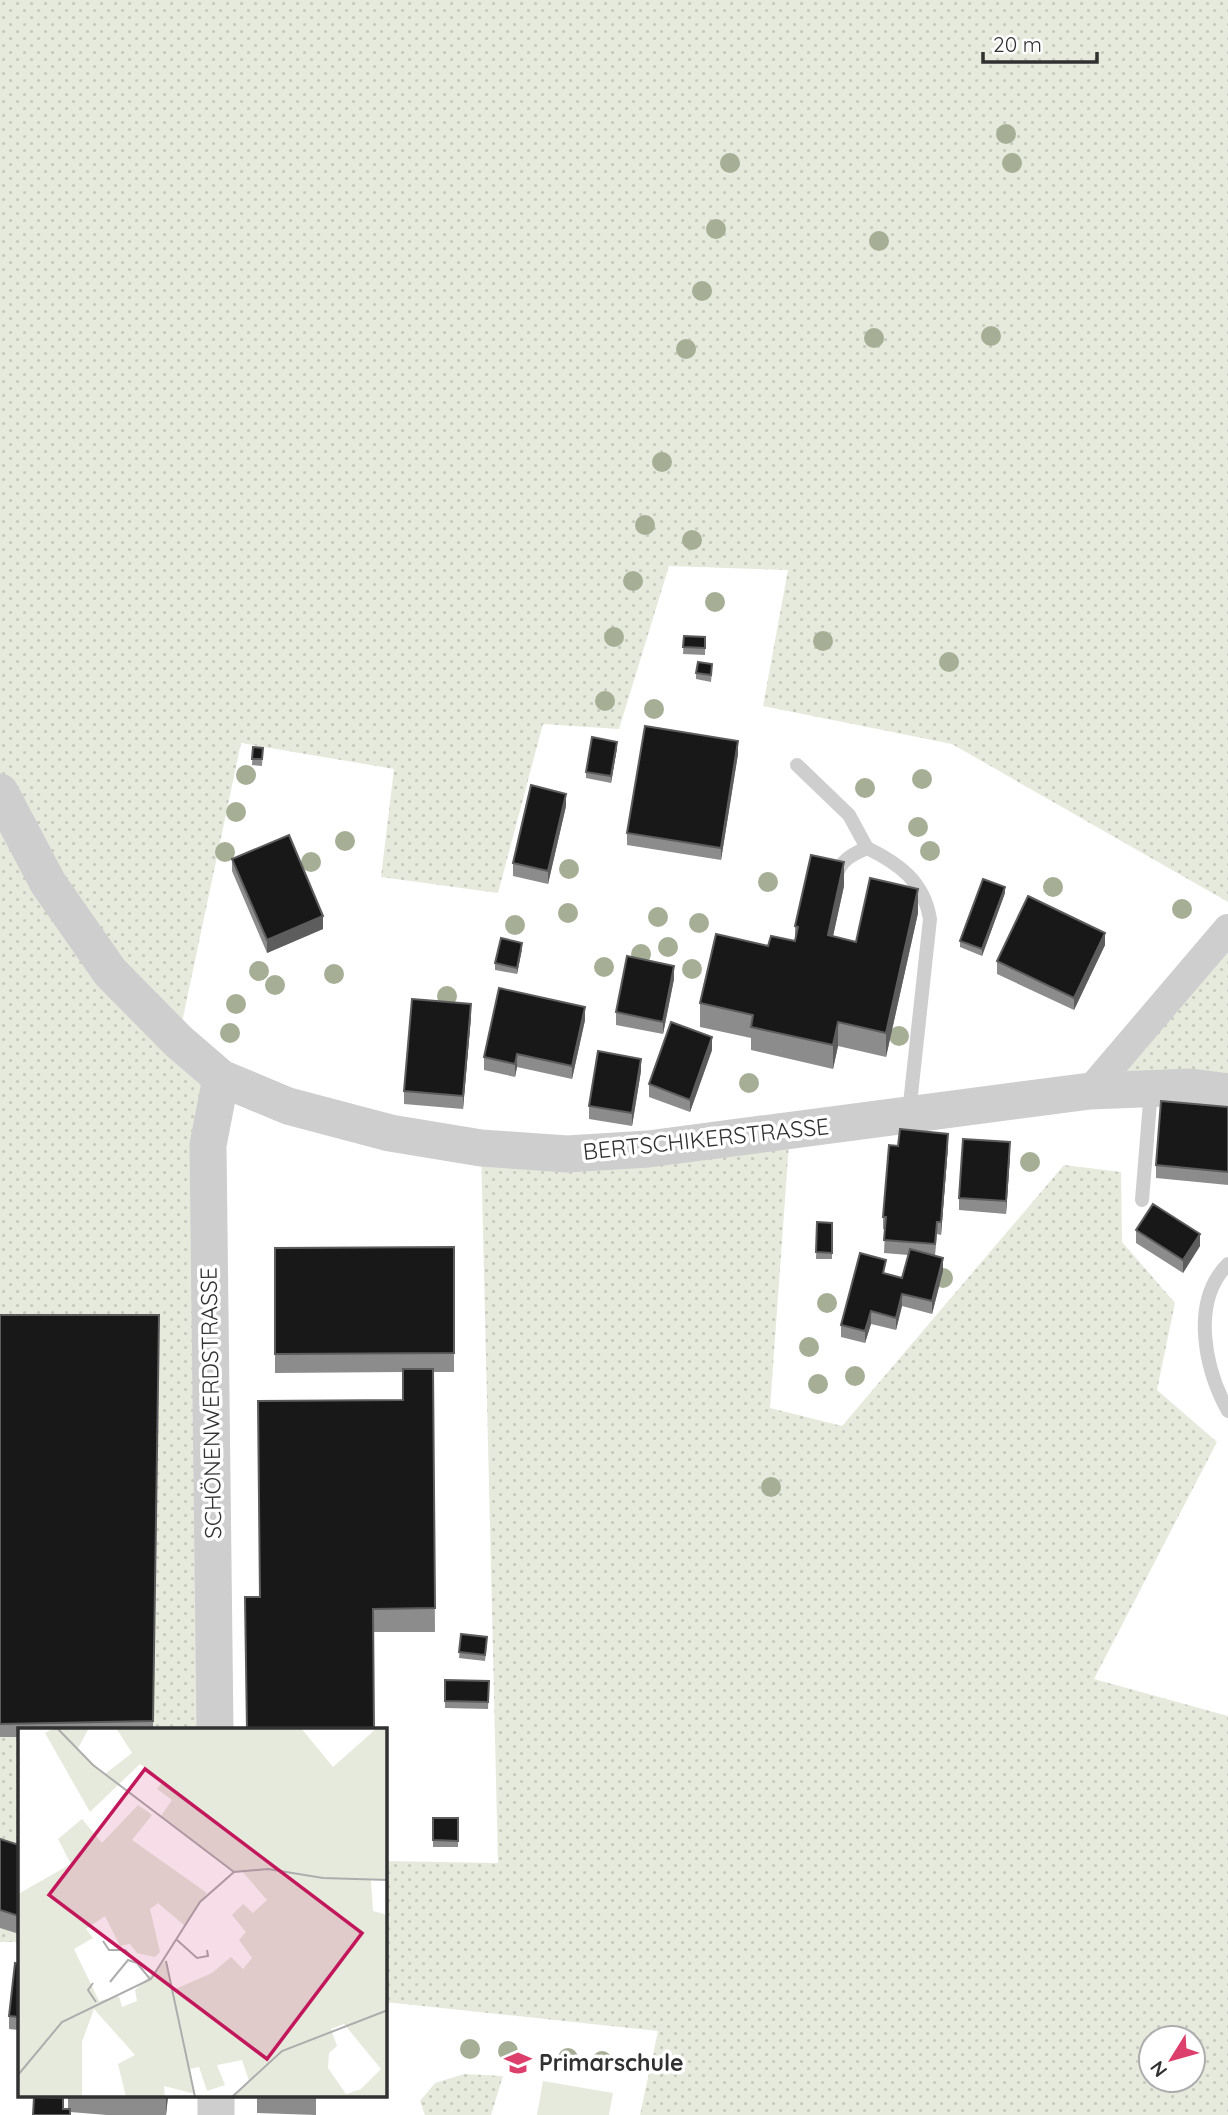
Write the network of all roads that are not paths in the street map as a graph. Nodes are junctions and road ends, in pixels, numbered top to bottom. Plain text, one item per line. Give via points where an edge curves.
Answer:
1 (797, 765) dead end
2 (0, 792) edge
3 (867, 848) junction
4 (835, 883) edge
5 (1228, 929) edge
6 (221, 1078) junction
7 (1151, 1089) junction
8 (1090, 1091) junction
9 (1228, 1092) edge
10 (908, 1115) junction
11 (1142, 1200) dead end
12 (1228, 1264) edge
13 (1228, 1411) edge
14 (215, 1728) edge

1 - 3 lane via 849,815
2 - 6 street, BERTSCHIKERSTRASSE via 48,883 110,972
3 - 4 lane via 844,861
3 - 10 lane via 904,869 928,905
5 - 8 street
6 - 10 street, BERTSCHIKERSTRASSE via 288,1106 390,1133 567,1154 648,1149
6 - 14 street, SCHÖNENWERDSTRASSE via 208,1145
7 - 8 street, BERTSCHIKERSTRASSE
7 - 9 street, BERTSCHIKERSTRASSE via 1191,1087
7 - 11 lane
8 - 10 street, BERTSCHIKERSTRASSE
12 - 13 lane via 1208,1297 1204,1327 1217,1390

